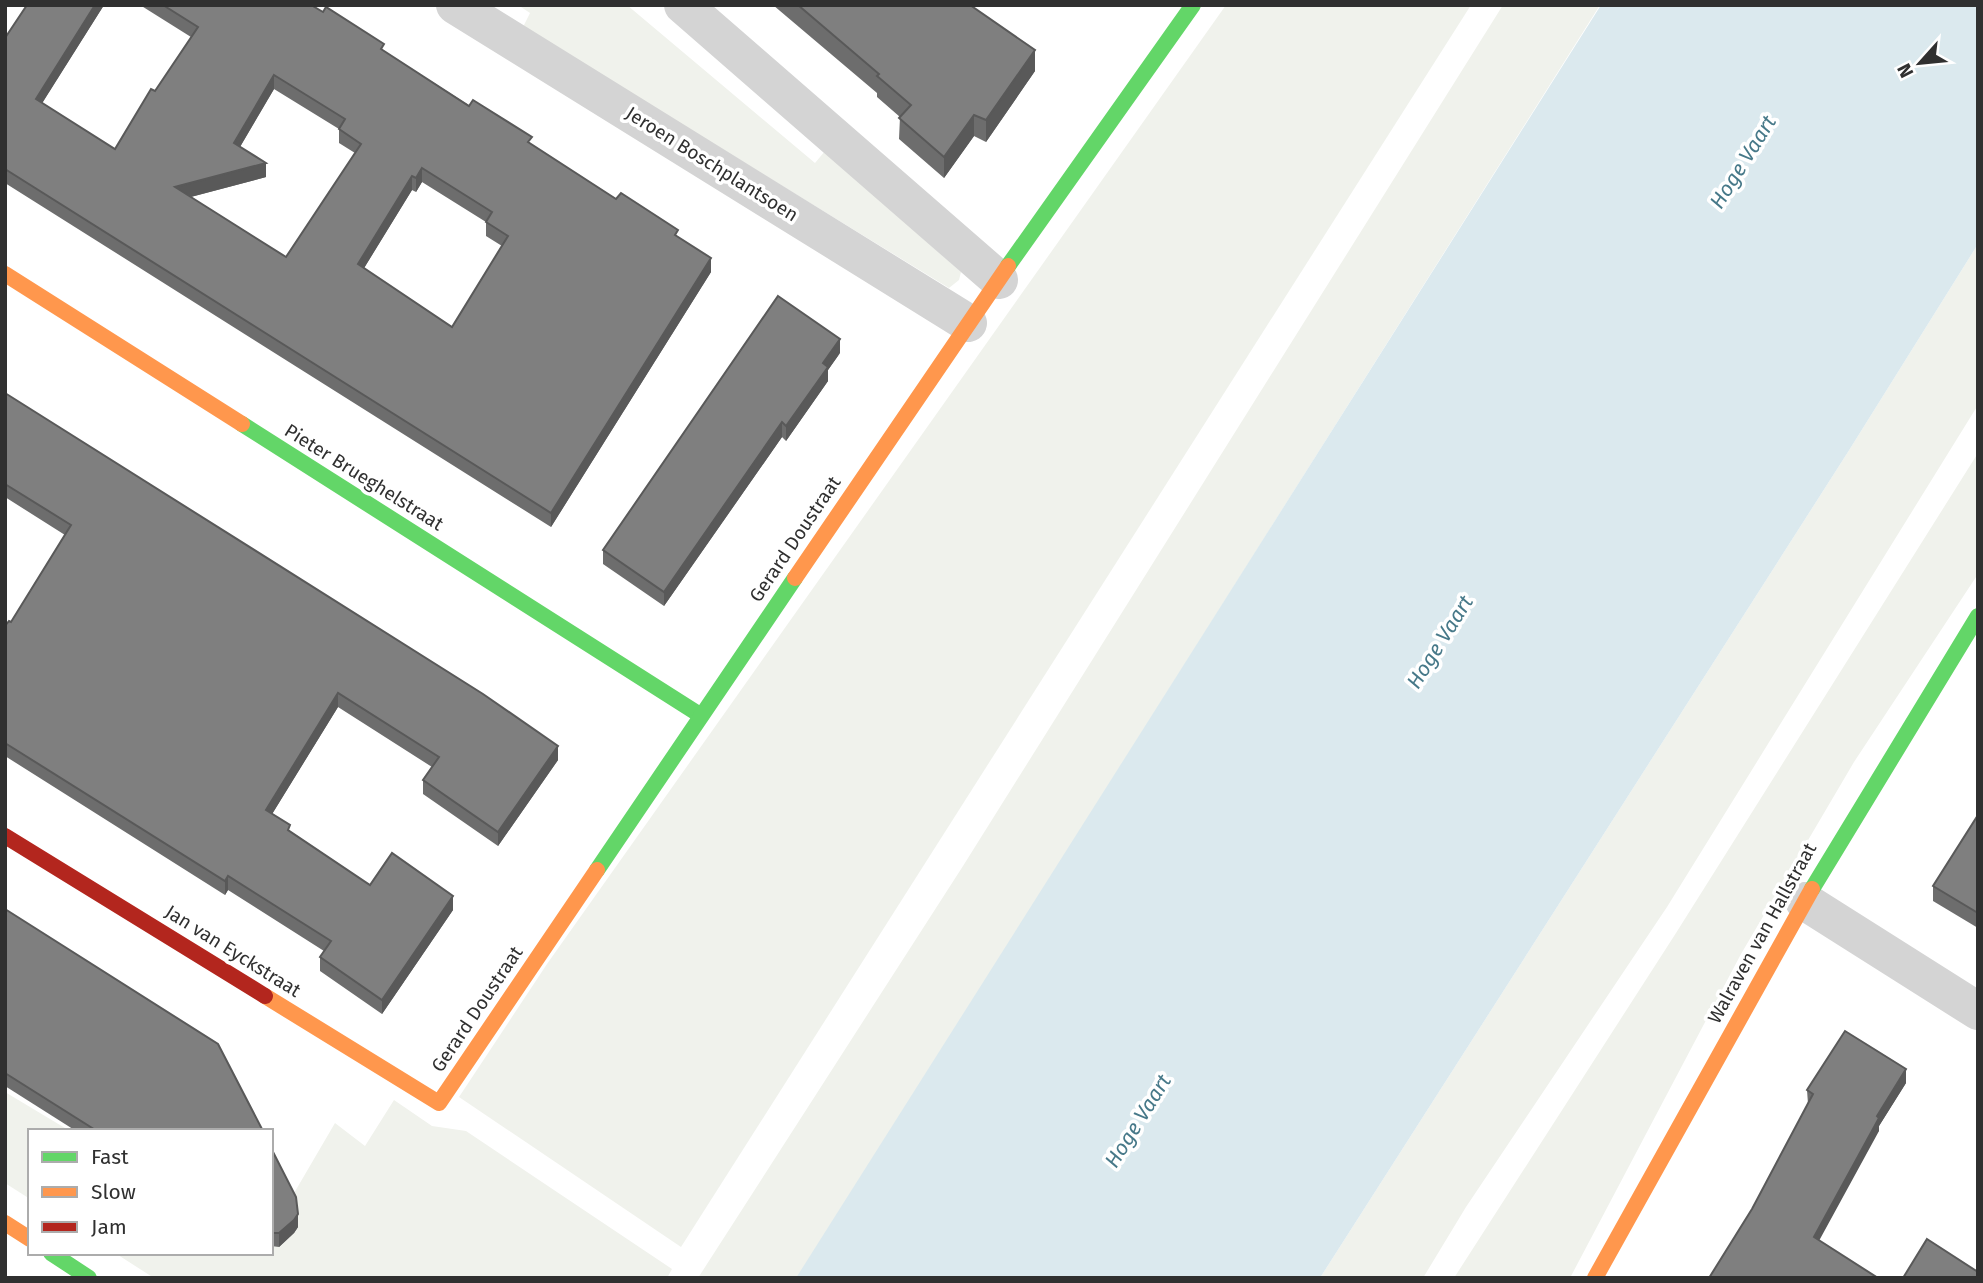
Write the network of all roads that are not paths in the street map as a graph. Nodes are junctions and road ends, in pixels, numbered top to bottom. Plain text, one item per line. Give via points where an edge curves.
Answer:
1 (455, 5) edge
2 (683, 5) edge
3 (1194, 5) edge
4 (5, 274) edge
5 (999, 280) junction
6 (968, 323) junction
7 (1978, 616) edge
8 (700, 715) junction
9 (5, 836) edge
10 (1804, 901) junction
11 (1978, 1011) edge
12 (439, 1102) joint
13 (5, 1223) edge
14 (28, 1238) edge
15 (54, 1255) edge
16 (89, 1278) edge
17 (1595, 1278) edge

1 - 6 street, Jeroen Boschplantsoen
2 - 5 street
3 - 5 street, Gerard Doustraat
4 - 8 street, Pieter Brueghelstraat
5 - 6 street, Gerard Doustraat
6 - 8 street, Gerard Doustraat
7 - 10 street, Walraven van Hallstraat
8 - 12 street, Gerard Doustraat
9 - 12 street, Jan van Eyckstraat
10 - 11 street
10 - 17 street, Walraven van Hallstraat
13 - 14 street
15 - 16 street

